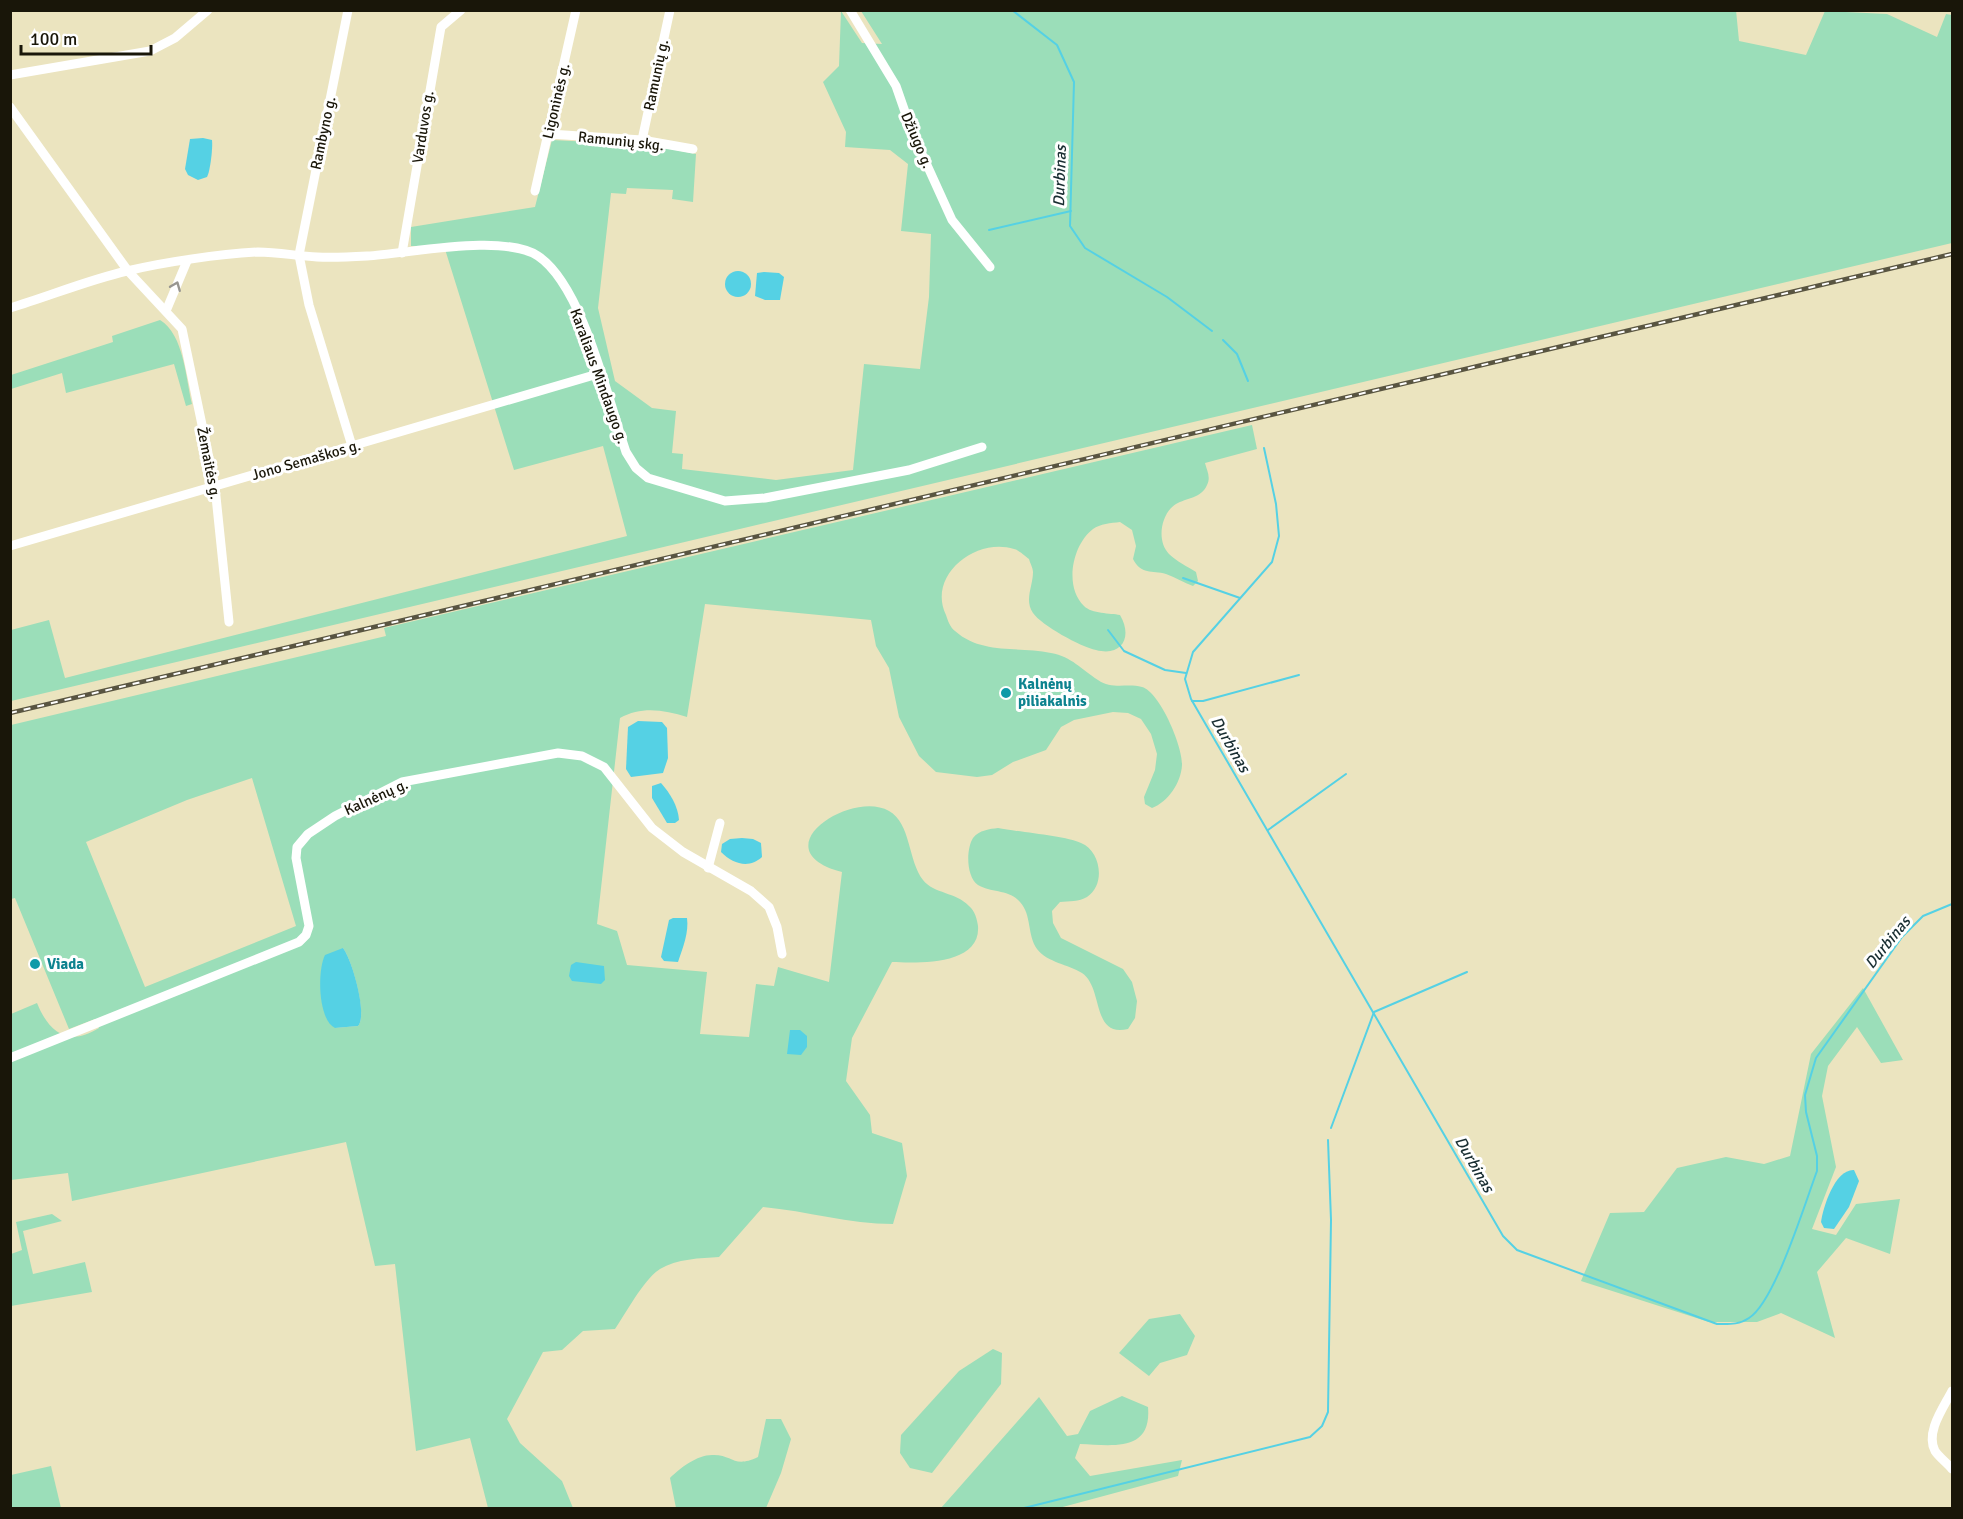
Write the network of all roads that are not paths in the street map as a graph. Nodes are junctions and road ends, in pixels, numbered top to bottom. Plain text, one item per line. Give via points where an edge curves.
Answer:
1 (208, 10) edge
2 (348, 10) edge
3 (461, 10) edge
4 (576, 10) edge
5 (670, 10) edge
6 (850, 10) edge
7 (10, 75) edge
8 (10, 107) edge
9 (549, 134) junction
10 (642, 140) junction
11 (693, 149) dead end
12 (535, 191) dead end
13 (402, 253) junction
14 (299, 255) junction
15 (187, 261) junction
16 (990, 267) dead end
17 (128, 271) junction
18 (10, 308) edge
19 (166, 311) junction
20 (601, 373) junction
21 (352, 446) junction
22 (982, 447) dead end
23 (215, 487) junction
24 (10, 546) edge
25 (229, 622) dead end
26 (720, 823) dead end
27 (708, 868) junction
28 (782, 954) dead end
29 (10, 1058) edge
30 (1953, 1391) edge
31 (1953, 1469) edge

1 - 7 street via 175,38 150,51
2 - 14 street, Rambyno g.
3 - 13 street, Varduvos g. via 441,27
4 - 9 street, Ligoninės g.
5 - 10 street, Ramunių g.
6 - 16 street, Džiugo g. via 896,87 952,220
8 - 17 street, Žemaitės g.
9 - 10 street, Ramunių skg.
9 - 12 street, Ligoninės g.
10 - 11 street, Ramunių skg.
13 - 14 street, Karaliaus Mindaugo g. via 318,258
13 - 20 street, Karaliaus Mindaugo g. via 480,246 521,249 538,256 563,284
14 - 15 street, Karaliaus Mindaugo g. via 258,252
14 - 21 street via 309,305
15 - 17 street, Karaliaus Mindaugo g.
19 -> 15 street
17 - 18 street, Karaliaus Mindaugo g.
17 - 19 street, Žemaitės g.
19 - 23 street, Žemaitės g. via 182,329
20 - 21 street, Jono Semaškos g.
20 - 22 street, Karaliaus Mindaugo g. via 636,468 659,483 709,498 743,501 805,491 909,470
21 - 23 street, Jono Semaškos g.
23 - 24 street, Jono Semaškos g.
23 - 25 street, Žemaitės g.
26 - 27 street
27 - 28 street, Kalnėnų g. via 751,891 769,907
27 - 29 street, Kalnėnų g. via 652,828 604,767 582,756 540,755 402,782 334,816 297,847 309,926 298,942
30 - 31 street via 1934,1428 1933,1439 1935,1450

